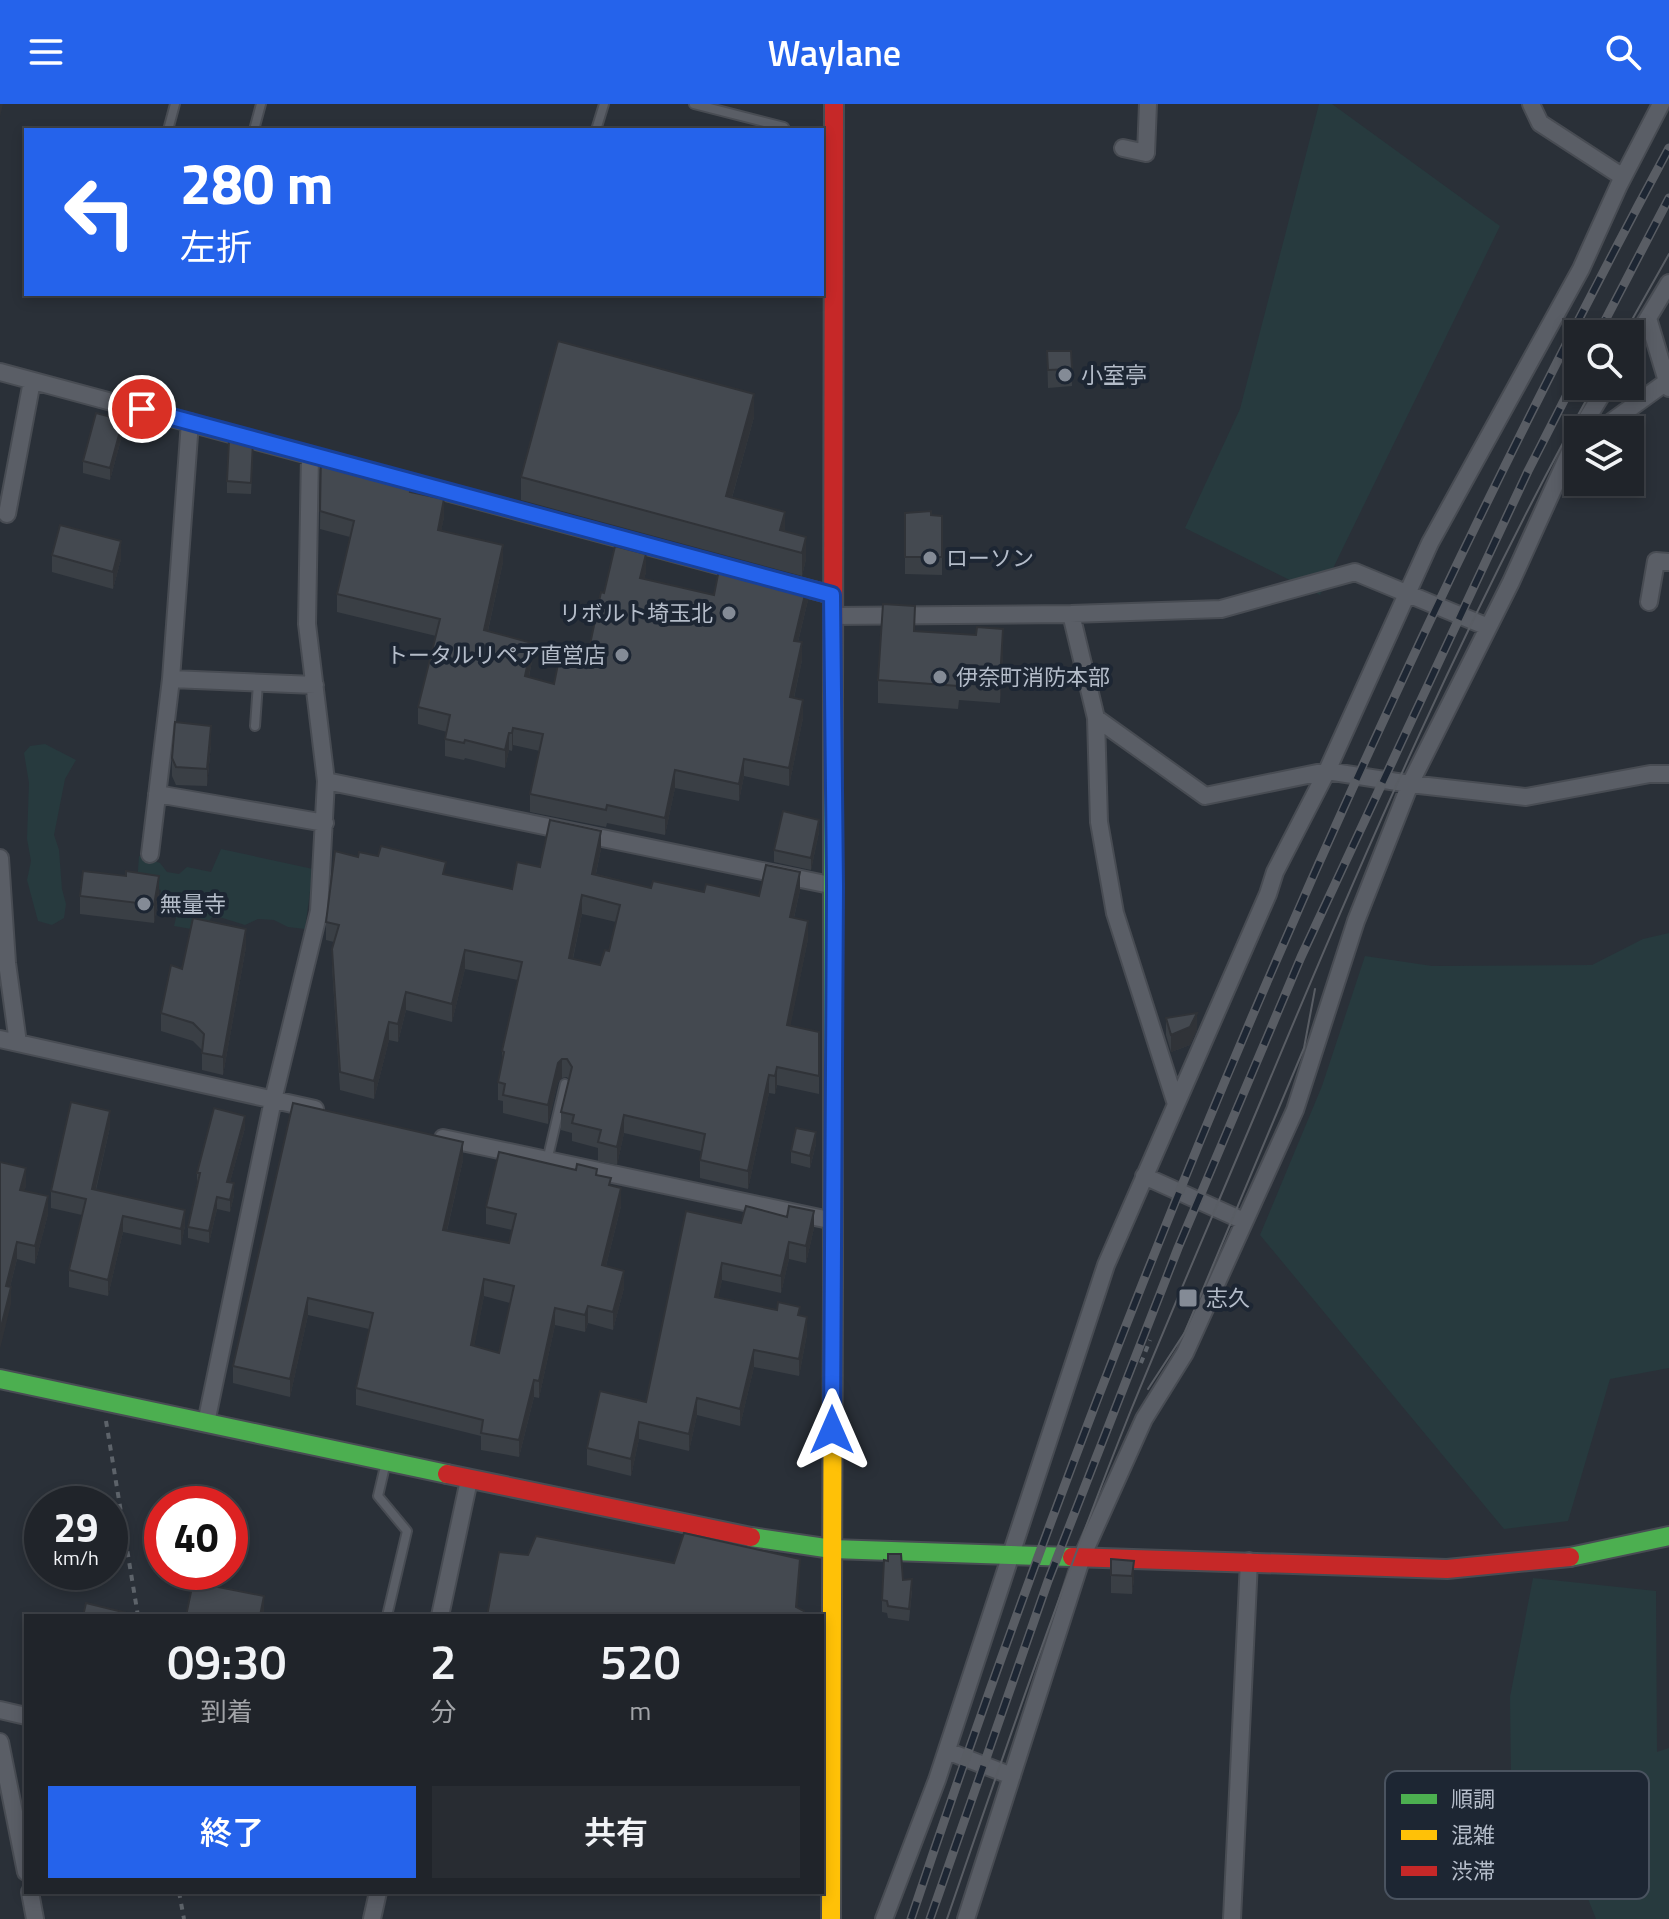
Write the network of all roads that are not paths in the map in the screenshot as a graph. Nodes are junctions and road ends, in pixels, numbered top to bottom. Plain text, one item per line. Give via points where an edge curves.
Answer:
1 (175, 104) edge
2 (261, 104) edge
3 (604, 104) edge
4 (694, 104) edge
5 (834, 104) edge
6 (1148, 104) edge
7 (1531, 104) edge
8 (1661, 104) edge
9 (169, 128) edge
10 (255, 128) edge
11 (597, 128) edge
12 (784, 128) edge
13 (1123, 148) dead end
14 (1623, 177) junction
15 (1669, 283) edge
16 (1648, 318) junction
17 (1644, 325) edge
18 (0, 372) edge
19 (32, 381) junction
20 (1668, 383) edge
21 (1620, 416) edge
22 (190, 422) junction
23 (310, 455) junction
24 (1564, 470) edge
25 (7, 514) dead end
26 (1669, 562) edge
27 (1407, 592) junction
28 (832, 595) junction
29 (1649, 602) dead end
30 (1071, 614) junction
31 (832, 616) junction
32 (1488, 627) junction
33 (171, 679) junction
34 (258, 683) junction
35 (315, 685) junction
36 (1096, 718) junction
37 (255, 726) dead end
38 (1327, 771) junction
39 (1669, 774) edge
40 (326, 781) junction
41 (1410, 784) junction
42 (157, 794) junction
43 (325, 823) junction
44 (150, 854) dead end
45 (0, 858) edge
46 (835, 886) junction
47 (4, 962) edge
48 (0, 1039) edge
49 (18, 1043) junction
50 (565, 1084) edge
51 (273, 1100) junction
52 (1176, 1104) junction
53 (334, 1113) edge
54 (425, 1134) edge
55 (546, 1162) junction
56 (1144, 1176) junction
57 (834, 1221) junction
58 (1244, 1221) junction
59 (0, 1379) edge
60 (206, 1423) junction
61 (386, 1461) junction
62 (469, 1480) junction
63 (1669, 1536) edge
64 (832, 1549) junction
65 (1013, 1555) junction
66 (1082, 1557) junction
67 (1249, 1561) junction
68 (387, 1614) edge
69 (440, 1614) edge
70 (0, 1710) edge
71 (24, 1716) edge
72 (0, 1742) edge
73 (947, 1751) junction
74 (1012, 1776) junction
75 (824, 1825) edge
76 (24, 1862) edge
77 (30, 1894) edge
78 (378, 1894) edge
79 (822, 1894) edge
80 (35, 1919) edge
81 (372, 1919) edge
82 (831, 1919) edge
83 (884, 1919) edge
84 (966, 1919) edge
85 (1232, 1919) edge

1 - 9 lane
2 - 10 lane
3 - 11 lane
4 - 12 lane
5 - 28 street
6 - 13 street via 1146,153
7 - 14 street via 1540,123
8 - 14 street
14 - 27 street via 1581,269
15 - 16 street
16 - 17 street
16 - 20 street
18 - 19 street
19 - 22 street
19 - 25 street
20 - 21 street
22 - 23 street
22 - 33 street
23 - 28 street
23 - 35 street via 307,624
24 - 32 street
26 - 29 street via 1656,561
27 - 30 street via 1355,572 1221,609
27 - 32 street
27 - 38 street
28 - 31 street
30 - 31 street
30 - 36 street
31 - 46 street
32 - 41 street
33 - 34 street
33 - 42 street
34 - 35 street
34 - 37 lane
35 - 40 street
36 - 38 street via 1205,796
36 - 52 street via 1099,822 1115,913
38 - 41 street
38 - 52 street via 1275,872
39 - 41 street via 1526,797
40 - 43 street
40 - 46 street
41 - 58 street via 1356,921 1295,1110
42 - 43 street
42 - 44 street
43 - 51 street via 319,911
45 - 47 street
46 - 57 street
47 - 49 street
48 - 49 street
49 - 51 street
50 - 55 lane
51 - 53 street
51 - 60 street
52 - 56 street
54 - 55 street
55 - 57 street
56 - 58 street
56 - 65 street via 1106,1265
57 - 64 street
58 - 66 street via 1185,1353 1144,1419
59 - 60 street
60 - 61 street
61 - 62 street
61 - 68 lane via 378,1496 407,1531
62 - 64 street via 734,1535
62 - 69 street
63 - 67 street via 1525,1565 1392,1568
64 - 65 street
64 - 75 street
65 - 66 street
65 - 73 street
66 - 67 street
66 - 74 street
67 - 85 street
70 - 71 street
72 - 76 street
73 - 74 street
73 - 83 street
74 - 84 street
77 - 80 street
78 - 81 street
79 - 82 street

